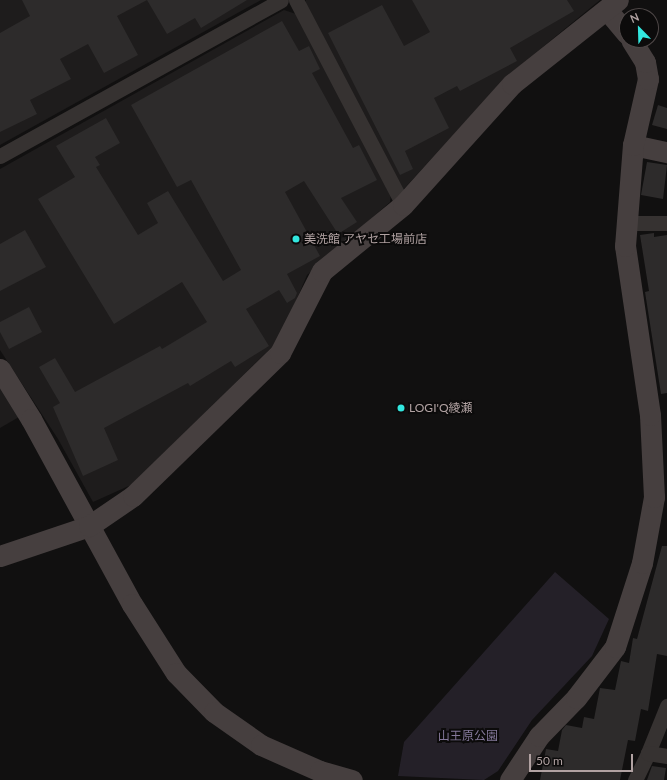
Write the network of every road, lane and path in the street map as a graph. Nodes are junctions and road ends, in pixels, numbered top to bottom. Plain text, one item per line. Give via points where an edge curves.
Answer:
1 (281, 0) edge
2 (296, 0) edge
3 (613, 5) edge
4 (619, 17) edge
5 (637, 48) edge
6 (633, 145) junction
7 (667, 152) edge
8 (0, 156) edge
9 (403, 205) junction
10 (626, 222) junction
11 (667, 223) edge
12 (0, 369) edge
13 (660, 497) edge
14 (89, 526) junction
15 (0, 556) edge
16 (667, 706) edge
17 (648, 753) junction
18 (667, 756) edge
19 (352, 780) edge
20 (510, 780) edge
21 (635, 780) edge

1 - 8 street
2 - 9 street
3 - 4 street
3 - 9 street via 512,84
5 - 6 street via 645,62 648,79
6 - 7 street
6 - 10 street
9 - 14 street via 322,271 280,353 133,496
10 - 11 street
10 - 13 street via 630,286
12 - 14 street via 32,419
13 - 20 street via 615,646 576,698 539,736
14 - 15 street
14 - 19 street via 155,644 205,703 277,755
16 - 17 street
17 - 18 street
17 - 21 street

